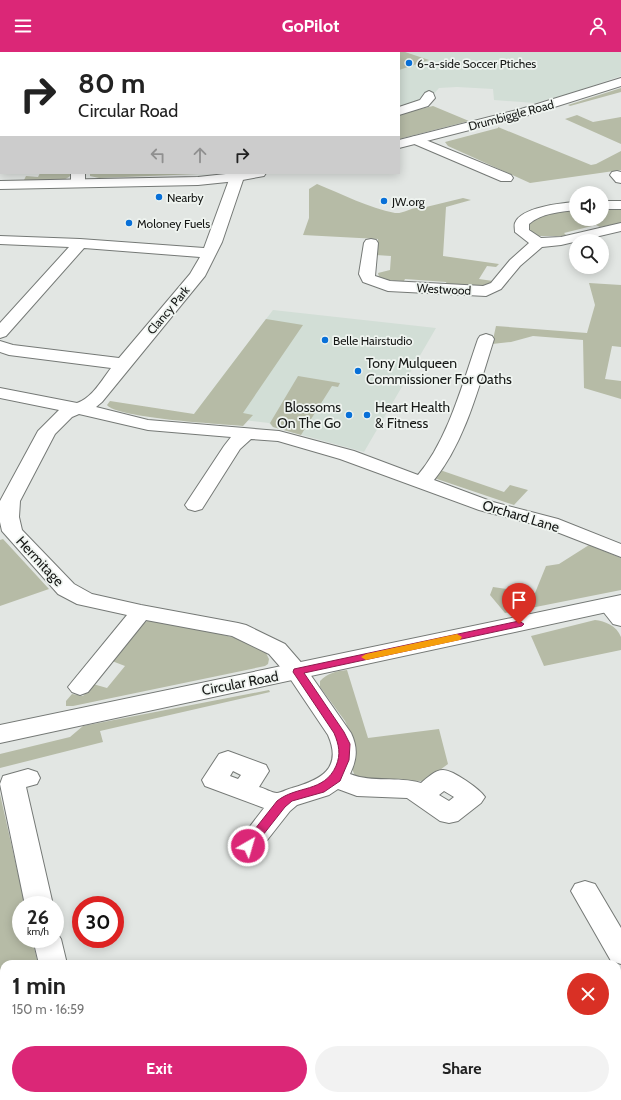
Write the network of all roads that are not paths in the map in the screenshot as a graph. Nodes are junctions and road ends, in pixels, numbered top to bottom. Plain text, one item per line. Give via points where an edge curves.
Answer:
1 (621, 82) edge
2 (429, 95) dead end
3 (400, 111) edge
4 (416, 140) junction
5 (400, 144) edge
6 (254, 174) edge
7 (237, 177) junction
8 (78, 178) edge
9 (506, 178) dead end
10 (0, 185) edge
11 (609, 205) edge
12 (621, 205) edge
13 (569, 207) edge
14 (621, 227) edge
15 (0, 240) edge
16 (80, 242) junction
17 (371, 243) dead end
18 (538, 243) junction
19 (210, 253) junction
20 (0, 333) edge
21 (486, 339) dead end
22 (0, 346) edge
23 (123, 364) junction
24 (0, 393) edge
25 (80, 409) junction
26 (247, 433) junction
27 (422, 482) junction
28 (195, 505) dead end
29 (621, 550) edge
30 (617, 609) edge
31 (141, 612) junction
32 (298, 672) junction
33 (80, 687) dead end
34 (0, 734) edge
35 (28, 778) dead end
36 (336, 778) junction
37 (244, 790) dead end
38 (422, 795) dead end
39 (281, 804) junction
40 (248, 846) dead end
41 (585, 891) dead end
42 (37, 896) edge
43 (49, 948) edge
44 (621, 953) edge
45 (52, 960) edge

1 - 4 street, Drumbiggle Road via 525,112
2 - 3 street via 424,103
4 - 5 street, Drumbiggle Road
4 - 9 street
6 - 7 street
7 - 8 street via 198,181
7 - 19 street, Clancy Park
8 - 10 street
11 - 12 street
13 - 18 street via 528,216 522,223 522,232
14 - 18 street via 561,241
15 - 16 street
16 - 19 street
16 - 20 street
17 - 18 street, Westwood via 367,274 368,279 372,281 388,286 486,291 496,286 515,263
19 - 23 street, Clancy Park via 197,276
21 - 27 street via 459,416 438,463
22 - 23 street via 9,350
23 - 25 street, Clancy Park via 96,398
24 - 25 street
25 - 26 street via 148,425
25 - 31 street, Hermitage via 66,413 47,431 10,501 9,517 12,531 66,589 84,599
26 - 27 street, Orchard Lane via 279,436 347,455
26 - 28 street via 233,446
27 - 29 street, Orchard Lane via 486,506 551,523
30 - 32 street, Circular Road
31 - 32 street, Hermitage via 238,630 277,649
31 - 33 street
32 - 34 street, Circular Road
32 - 36 street, Hermitage via 339,732 344,744 344,760
35 - 42 street via 12,782
36 - 38 street via 357,787 412,789
36 - 39 street via 320,789 288,798
37 - 39 street
39 - 40 street
41 - 44 street
43 - 45 street

